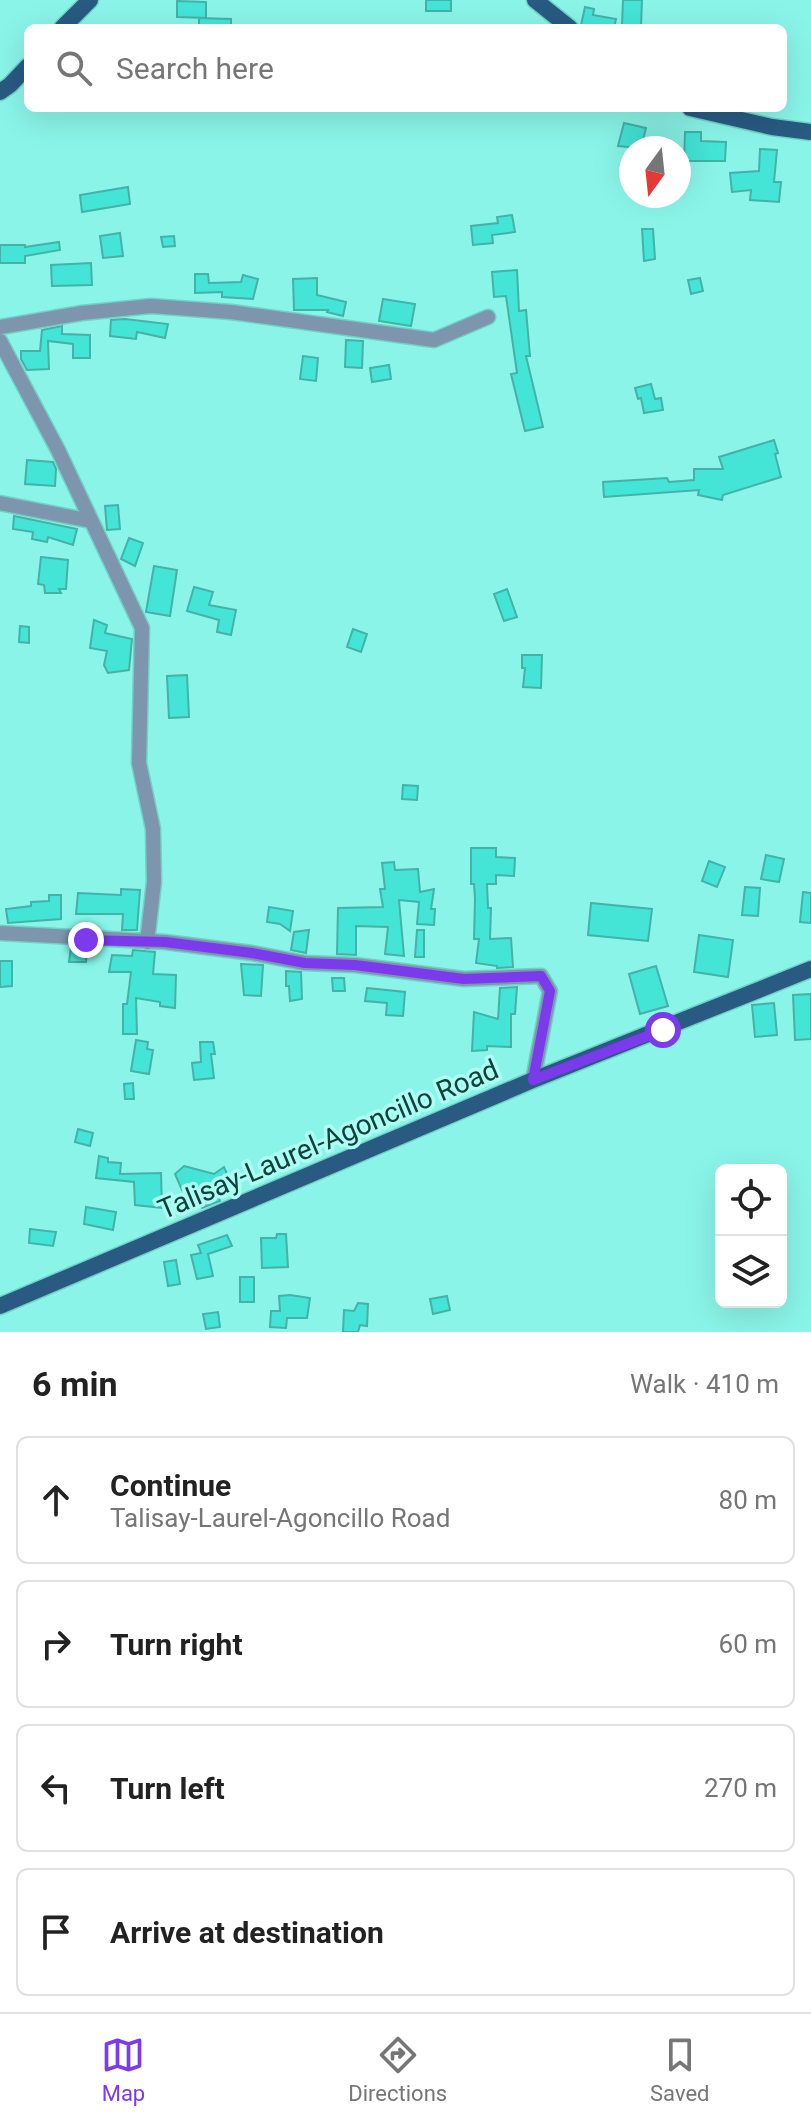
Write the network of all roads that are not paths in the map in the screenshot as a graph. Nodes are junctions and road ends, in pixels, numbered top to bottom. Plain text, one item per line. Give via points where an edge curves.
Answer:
1 (90, 0) edge
2 (535, 0) edge
3 (66, 24) edge
4 (565, 24) edge
5 (24, 70) edge
6 (0, 92) edge
7 (707, 112) edge
8 (811, 132) edge
9 (488, 317) dead end
10 (0, 327) edge
11 (0, 341) edge
12 (0, 503) edge
13 (91, 521) junction
14 (0, 933) edge
15 (147, 942) junction
16 (811, 969) edge
17 (533, 1080) junction
18 (0, 1306) edge

1 - 3 main road
2 - 4 main road
5 - 6 main road
7 - 8 main road
9 - 10 street via 434,340 151,306
11 - 13 street
12 - 13 street
13 - 15 street via 142,628 139,763 153,829 154,882
14 - 15 street
15 - 17 street via 464,979 541,976 550,991
16 - 17 main road, Talisay-Laurel-Agoncillo Road
17 - 18 main road, Talisay-Laurel-Agoncillo Road

